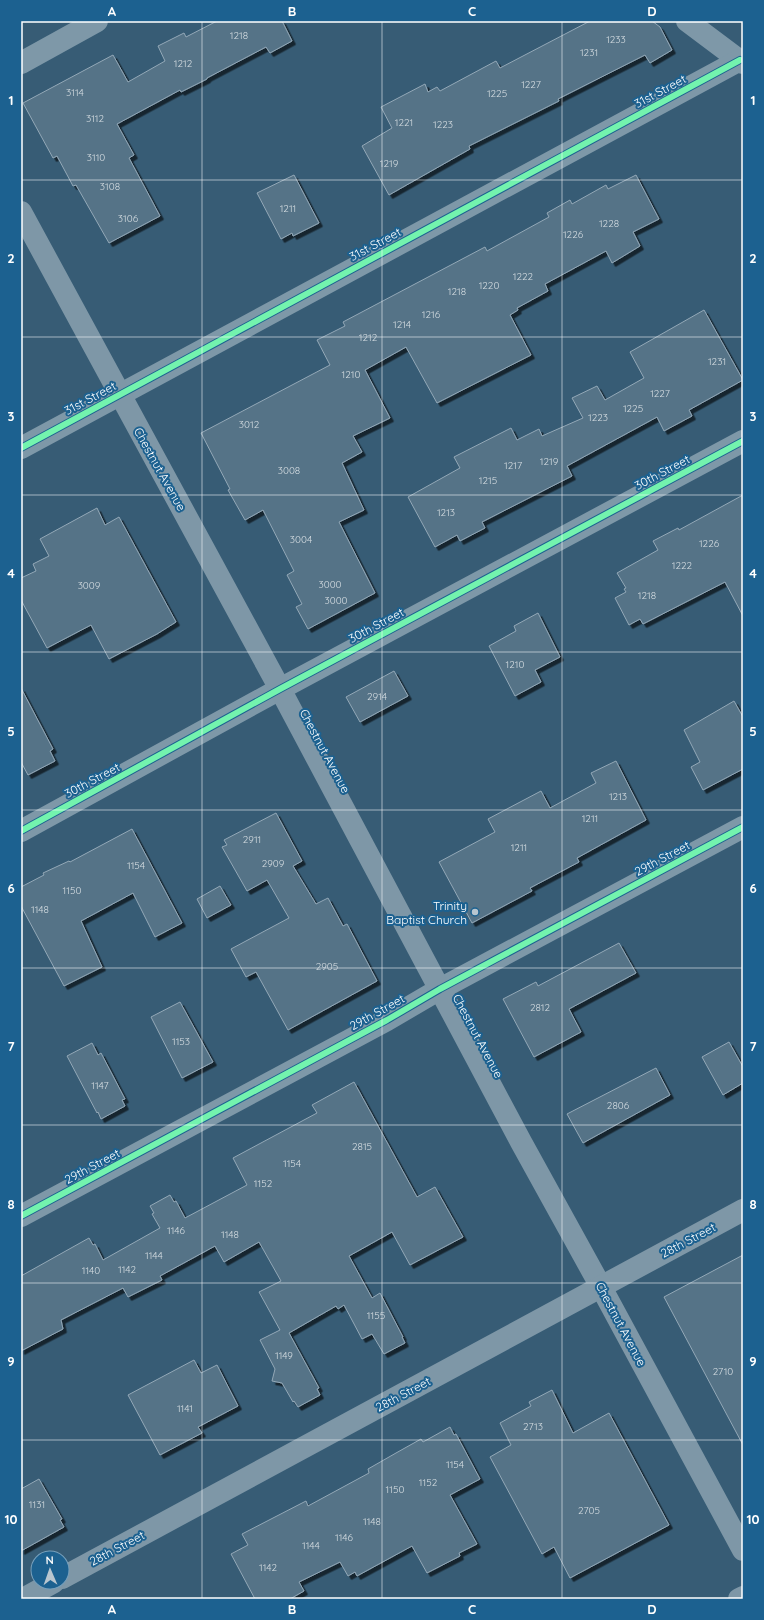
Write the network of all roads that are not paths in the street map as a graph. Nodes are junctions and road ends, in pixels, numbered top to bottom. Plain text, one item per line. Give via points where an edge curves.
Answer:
1 (97, 21) edge
2 (688, 21) edge
3 (21, 62) edge
4 (741, 62) edge
5 (21, 212) edge
6 (119, 395) junction
7 (743, 441) edge
8 (21, 448) edge
9 (280, 689) junction
10 (743, 827) edge
11 (21, 831) edge
12 (440, 989) junction
13 (743, 1210) edge
14 (21, 1216) edge
15 (601, 1287) junction
16 (743, 1550) edge
17 (70, 1574) edge
18 (39, 1590) edge
19 (743, 1597) edge
20 (23, 1599) edge
21 (739, 1599) edge

1 - 3 street
2 - 4 street
4 - 6 street, 31st Street
5 - 6 main road, Chestnut Avenue
6 - 8 street, 31st Street
6 - 9 main road, Chestnut Avenue
7 - 9 street, 30th Street
9 - 11 street, 30th Street
9 - 12 main road, Chestnut Avenue
10 - 12 street, 29th Street
12 - 14 street, 29th Street
12 - 15 main road, Chestnut Avenue
13 - 15 main road, 28th Street
15 - 16 main road, Chestnut Avenue
15 - 17 main road, 28th Street
18 - 20 main road
19 - 21 main road

